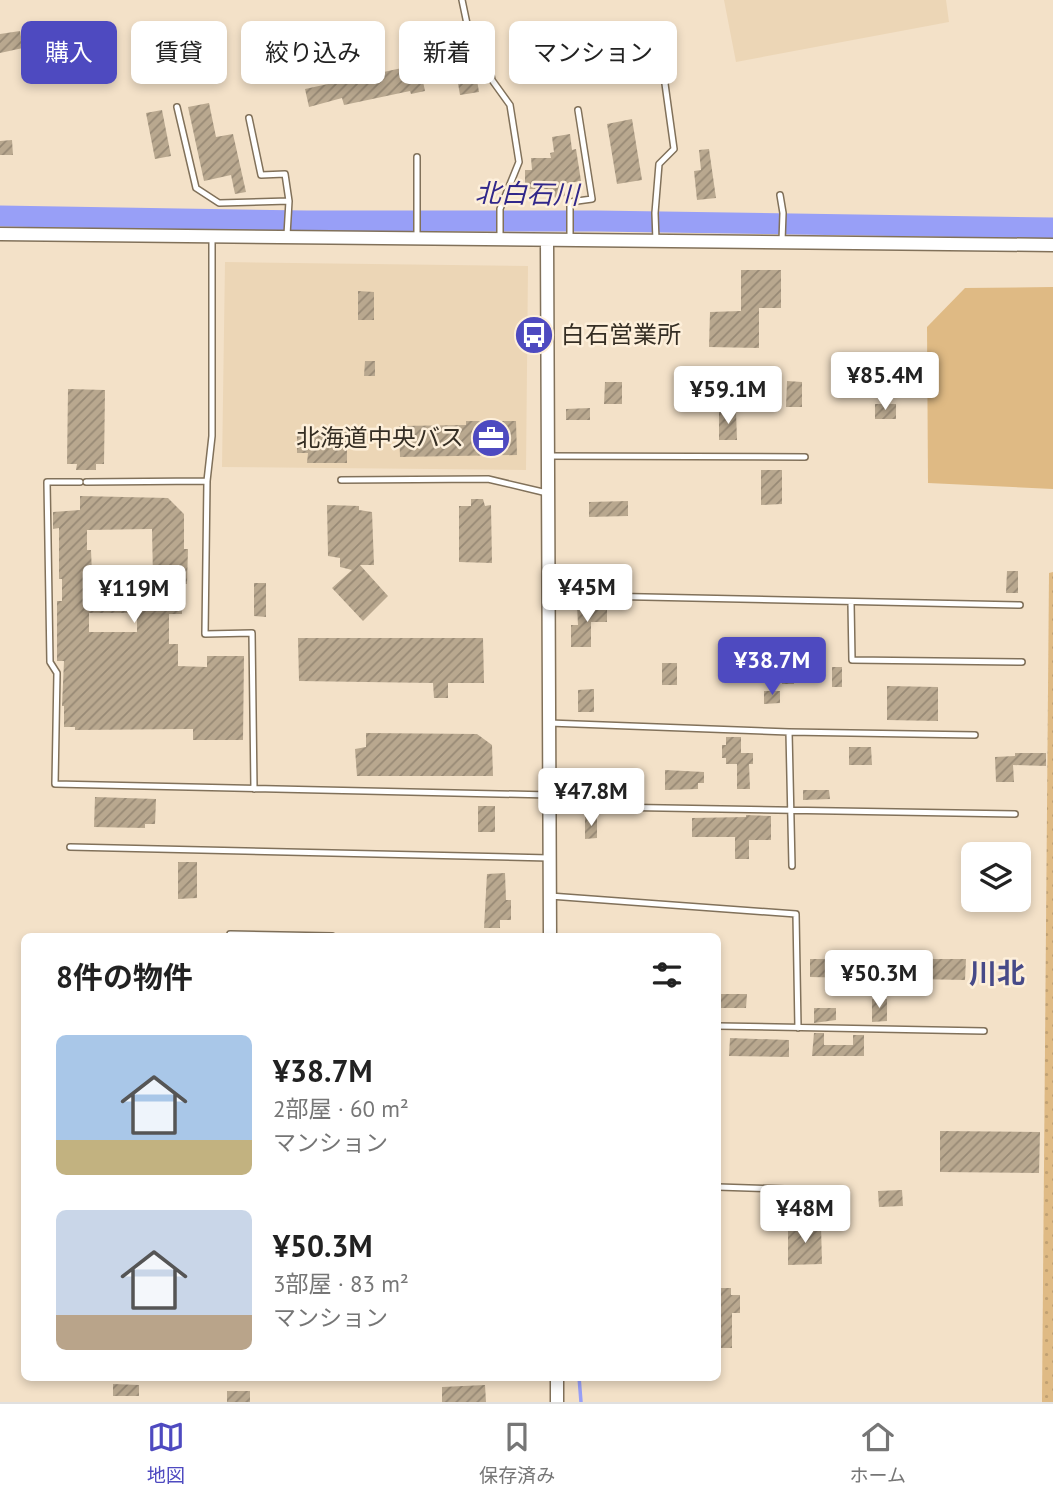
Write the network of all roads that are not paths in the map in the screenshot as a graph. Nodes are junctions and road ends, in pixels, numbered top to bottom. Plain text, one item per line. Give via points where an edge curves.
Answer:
1 (462, 0) edge
2 (665, 84) edge
3 (177, 107) dead end
4 (578, 110) dead end
5 (248, 118) dead end
6 (417, 157) dead end
7 (780, 195) dead end
8 (289, 201) junction
9 (287, 233) junction
10 (0, 234) edge
11 (418, 234) junction
12 (500, 235) junction
13 (212, 236) junction
14 (570, 236) junction
15 (656, 237) junction
16 (782, 238) junction
17 (547, 240) junction
18 (1053, 245) edge
19 (547, 456) junction
20 (805, 457) dead end
21 (341, 480) dead end
22 (207, 481) junction
23 (547, 493) junction
24 (548, 595) junction
25 (851, 603) junction
26 (1020, 605) dead end
27 (1022, 662) dead end
28 (549, 723) junction
29 (789, 732) junction
30 (975, 735) dead end
31 (254, 789) junction
32 (549, 800) junction
33 (790, 811) junction
34 (1015, 814) dead end
35 (70, 847) dead end
36 (549, 859) junction
37 (792, 866) dead end
38 (550, 896) junction
39 (550, 933) edge
40 (721, 1026) edge
41 (798, 1028) junction
42 (984, 1031) dead end
43 (721, 1187) edge
44 (815, 1190) dead end
45 (557, 1381) edge
46 (557, 1402) edge

1 - 12 lane via 470,38 485,47 492,80 510,105 519,162 500,209
2 - 15 lane via 674,149 659,164
3 - 8 lane via 196,188 219,203
4 - 14 lane via 592,199 570,202
5 - 8 lane via 261,175 285,174
6 - 11 lane
7 - 16 lane
8 - 9 lane
9 - 11 street
9 - 13 street
10 - 13 street
11 - 12 street
12 - 17 street
13 - 22 lane via 212,436
14 - 15 street
14 - 17 street
15 - 16 street
16 - 18 street
17 - 19 street
19 - 20 lane
19 - 23 street
21 - 23 lane via 488,479
22 - 31 lane via 205,634 252,633
22 - 31 lane via 47,482 50,662 57,673 55,784
23 - 24 street
24 - 25 lane
24 - 28 street
25 - 26 lane
25 - 27 lane via 852,660
28 - 29 lane
28 - 32 street
29 - 30 lane
29 - 33 lane
31 - 32 lane
32 - 33 lane
32 - 36 street
33 - 34 lane
33 - 37 lane
35 - 36 lane
36 - 38 street
38 - 39 street
38 - 41 lane via 796,914
40 - 41 lane
41 - 42 lane
43 - 44 lane
45 - 46 street

